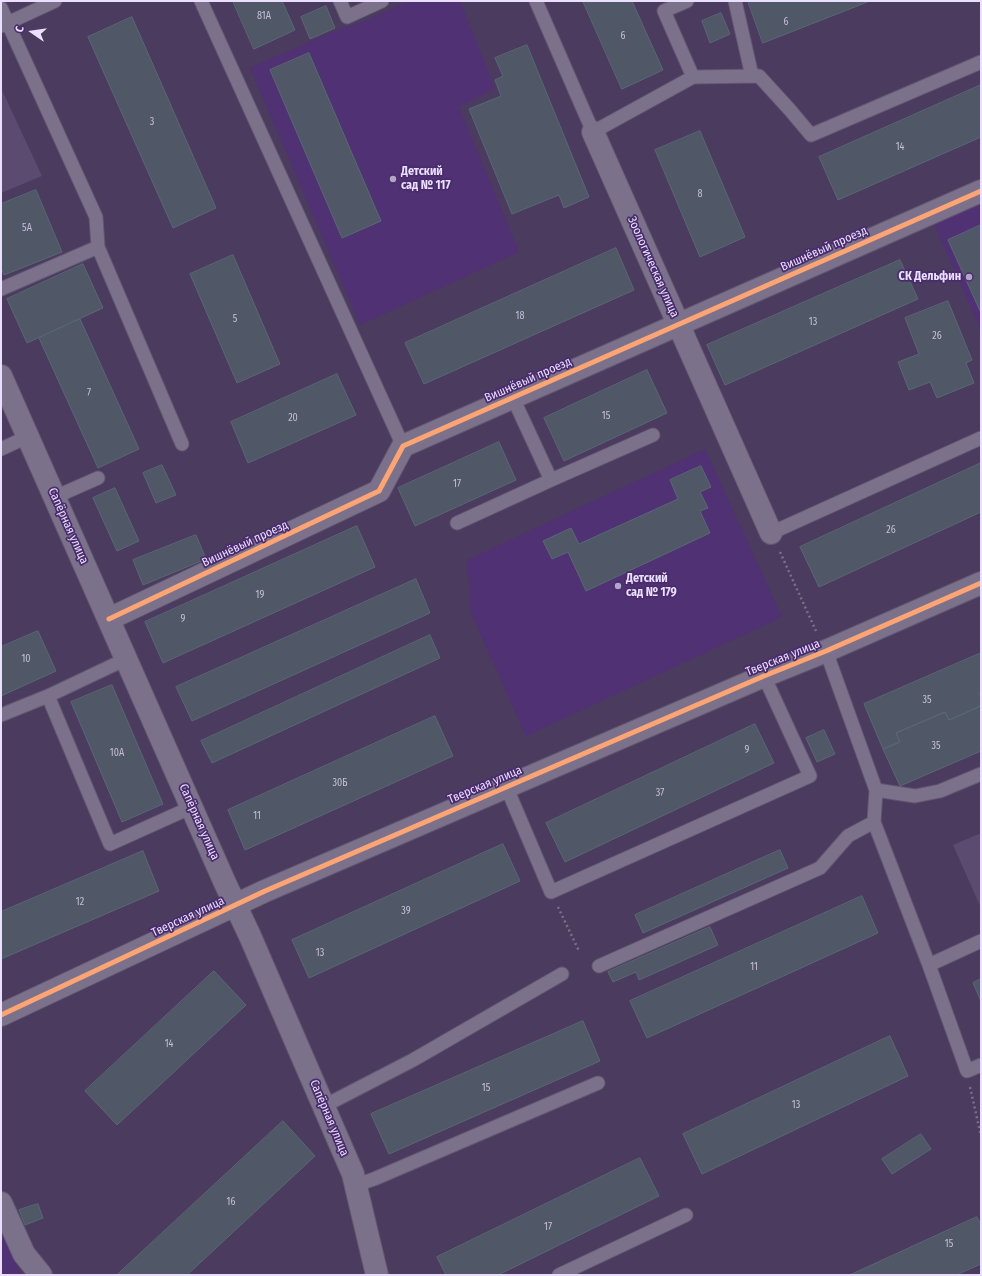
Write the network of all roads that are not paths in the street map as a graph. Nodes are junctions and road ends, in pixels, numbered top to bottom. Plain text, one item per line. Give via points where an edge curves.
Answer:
1 (55, 1) edge
2 (201, 1) edge
3 (340, 1) edge
4 (382, 1) edge
5 (536, 1) edge
6 (687, 1) edge
7 (735, 1) edge
8 (662, 6) edge
9 (1, 8) edge
10 (4, 24) edge
11 (981, 62) edge
12 (752, 76) junction
13 (693, 77) junction
14 (593, 132) junction
15 (981, 191) edge
16 (98, 247) junction
17 (1, 289) edge
18 (678, 324) junction
19 (1, 376) edge
20 (513, 398) junction
21 (653, 435) dead end
22 (27, 437) junction
23 (981, 438) edge
24 (182, 444) dead end
25 (403, 446) junction
26 (1, 449) edge
27 (98, 478) dead end
28 (551, 480) junction
29 (55, 497) junction
30 (457, 523) dead end
31 (771, 533) joint
32 (981, 583) edge
33 (109, 619) junction
34 (826, 651) junction
35 (126, 659) junction
36 (764, 676) junction
37 (48, 696) junction
38 (1, 716) edge
39 (981, 774) edge
40 (506, 786) junction
41 (876, 790) junction
42 (192, 807) junction
43 (874, 822) junction
44 (236, 905) junction
45 (981, 941) edge
46 (929, 965) junction
47 (599, 966) dead end
48 (562, 974) dead end
49 (1, 1015) edge
50 (981, 1065) edge
51 (598, 1083) dead end
52 (324, 1106) junction
53 (356, 1185) junction
54 (1, 1203) edge
55 (686, 1215) dead end
56 (41, 1275) edge
57 (377, 1275) edge
58 (560, 1275) edge

1 - 10 lane
2 - 25 lane
3 - 4 lane via 347,17
5 - 14 lane, Зоологическая улица
6 - 8 lane
7 - 12 lane
8 - 13 lane
9 - 10 lane
10 - 16 lane via 96,217
11 - 12 lane via 811,136 759,76
12 - 13 lane
13 - 14 lane
14 - 18 street, Зоологическая улица
15 - 18 street, Вишнёвый проезд
16 - 17 lane
16 - 24 lane
18 - 20 street, Вишнёвый проезд
18 - 31 street, Зоологическая улица
19 - 22 street, Сапёрная улица
20 - 25 street, Вишнёвый проезд
20 - 28 lane
21 - 28 lane
22 - 26 lane
22 - 29 street, Сапёрная улица
23 - 31 lane
25 - 33 street, Вишнёвый проезд via 379,491
27 - 29 lane
28 - 30 lane
29 - 33 street, Сапёрная улица
32 - 34 street, Тверская улица
33 - 35 street, Сапёрная улица
34 - 36 street, Тверская улица
34 - 41 lane
35 - 37 lane
35 - 42 street, Сапёрная улица
36 - 40 street, Тверская улица
36 - 40 lane via 810,776 551,892
37 - 38 lane
37 - 42 lane via 110,844
39 - 41 lane via 940,791 915,796
40 - 44 street, Тверская улица
41 - 43 lane
42 - 44 street, Сапёрная улица
43 - 46 lane
43 - 47 lane via 848,836 820,868
44 - 49 street, Тверская улица
44 - 52 street, Сапёрная улица
45 - 46 lane
46 - 50 lane via 967,1071
48 - 52 lane via 413,1060
51 - 53 lane
52 - 53 street, Сапёрная улица
53 - 57 street, Сапёрная улица
54 - 56 street via 24,1254
55 - 58 lane

